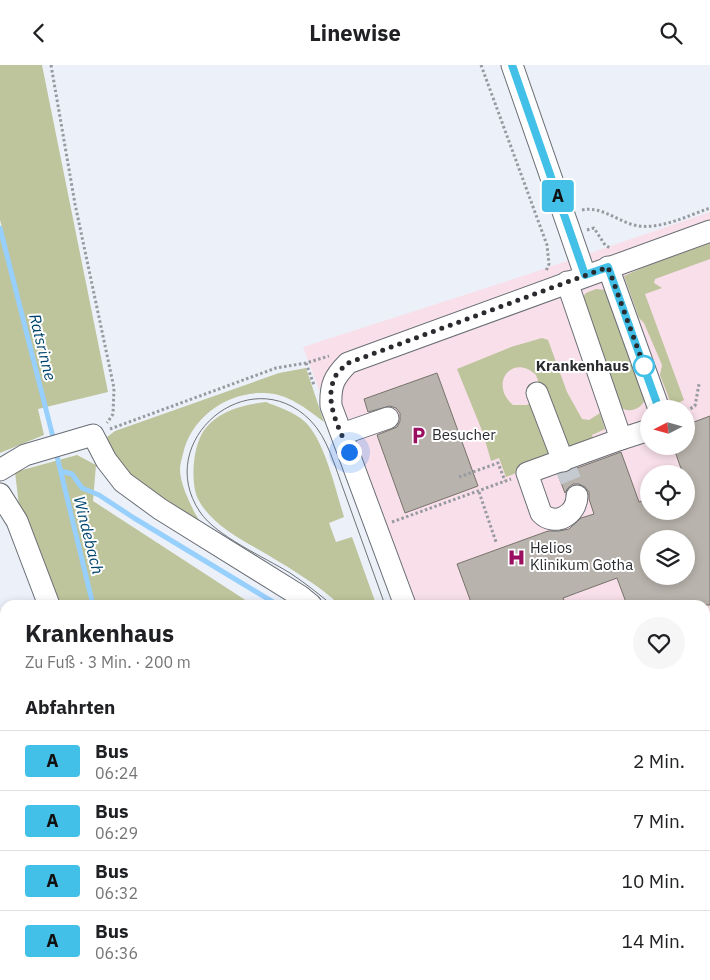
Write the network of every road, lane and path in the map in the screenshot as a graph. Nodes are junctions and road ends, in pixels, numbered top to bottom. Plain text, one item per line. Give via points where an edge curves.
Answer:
1 (51, 65) edge
2 (482, 65) edge
3 (512, 65) edge
4 (710, 208) edge
5 (564, 213) junction
6 (710, 231) edge
7 (546, 245) dead end
8 (608, 267) junction
9 (576, 279) junction
10 (699, 384) dead end
11 (537, 393) dead end
12 (656, 400) edge
13 (695, 406) edge
14 (388, 418) dead end
15 (640, 433) edge
16 (93, 435) junction
17 (342, 435) junction
18 (621, 439) junction
19 (563, 461) junction
20 (0, 470) edge
21 (527, 473) junction
22 (459, 477) dead end
23 (505, 481) junction
24 (479, 492) junction
25 (0, 494) edge
26 (577, 496) dead end
27 (377, 528) junction
28 (496, 542) dead end
29 (47, 600) edge
30 (305, 600) edge
31 (403, 600) edge

1 - 16 path via 75,204 114,388 113,414
2 - 7 path
3 - 5 street
4 - 5 path via 657,225 636,225 601,209
5 - 9 street
6 - 8 street
8 - 9 street
8 - 12 street
9 - 17 street via 348,363 335,376 330,393 331,406
9 - 18 street
10 - 13 path
11 - 19 street
14 - 17 street
15 - 18 street
16 - 20 street via 25,455
16 - 30 street via 123,482 160,509
17 - 27 street
18 - 19 street
19 - 21 street
21 - 23 path
21 - 26 street via 541,513 546,517 557,519 568,515 576,506
22 - 23 path via 498,463
23 - 24 path
24 - 27 path
24 - 28 path
25 - 29 street via 17,521
27 - 31 street

